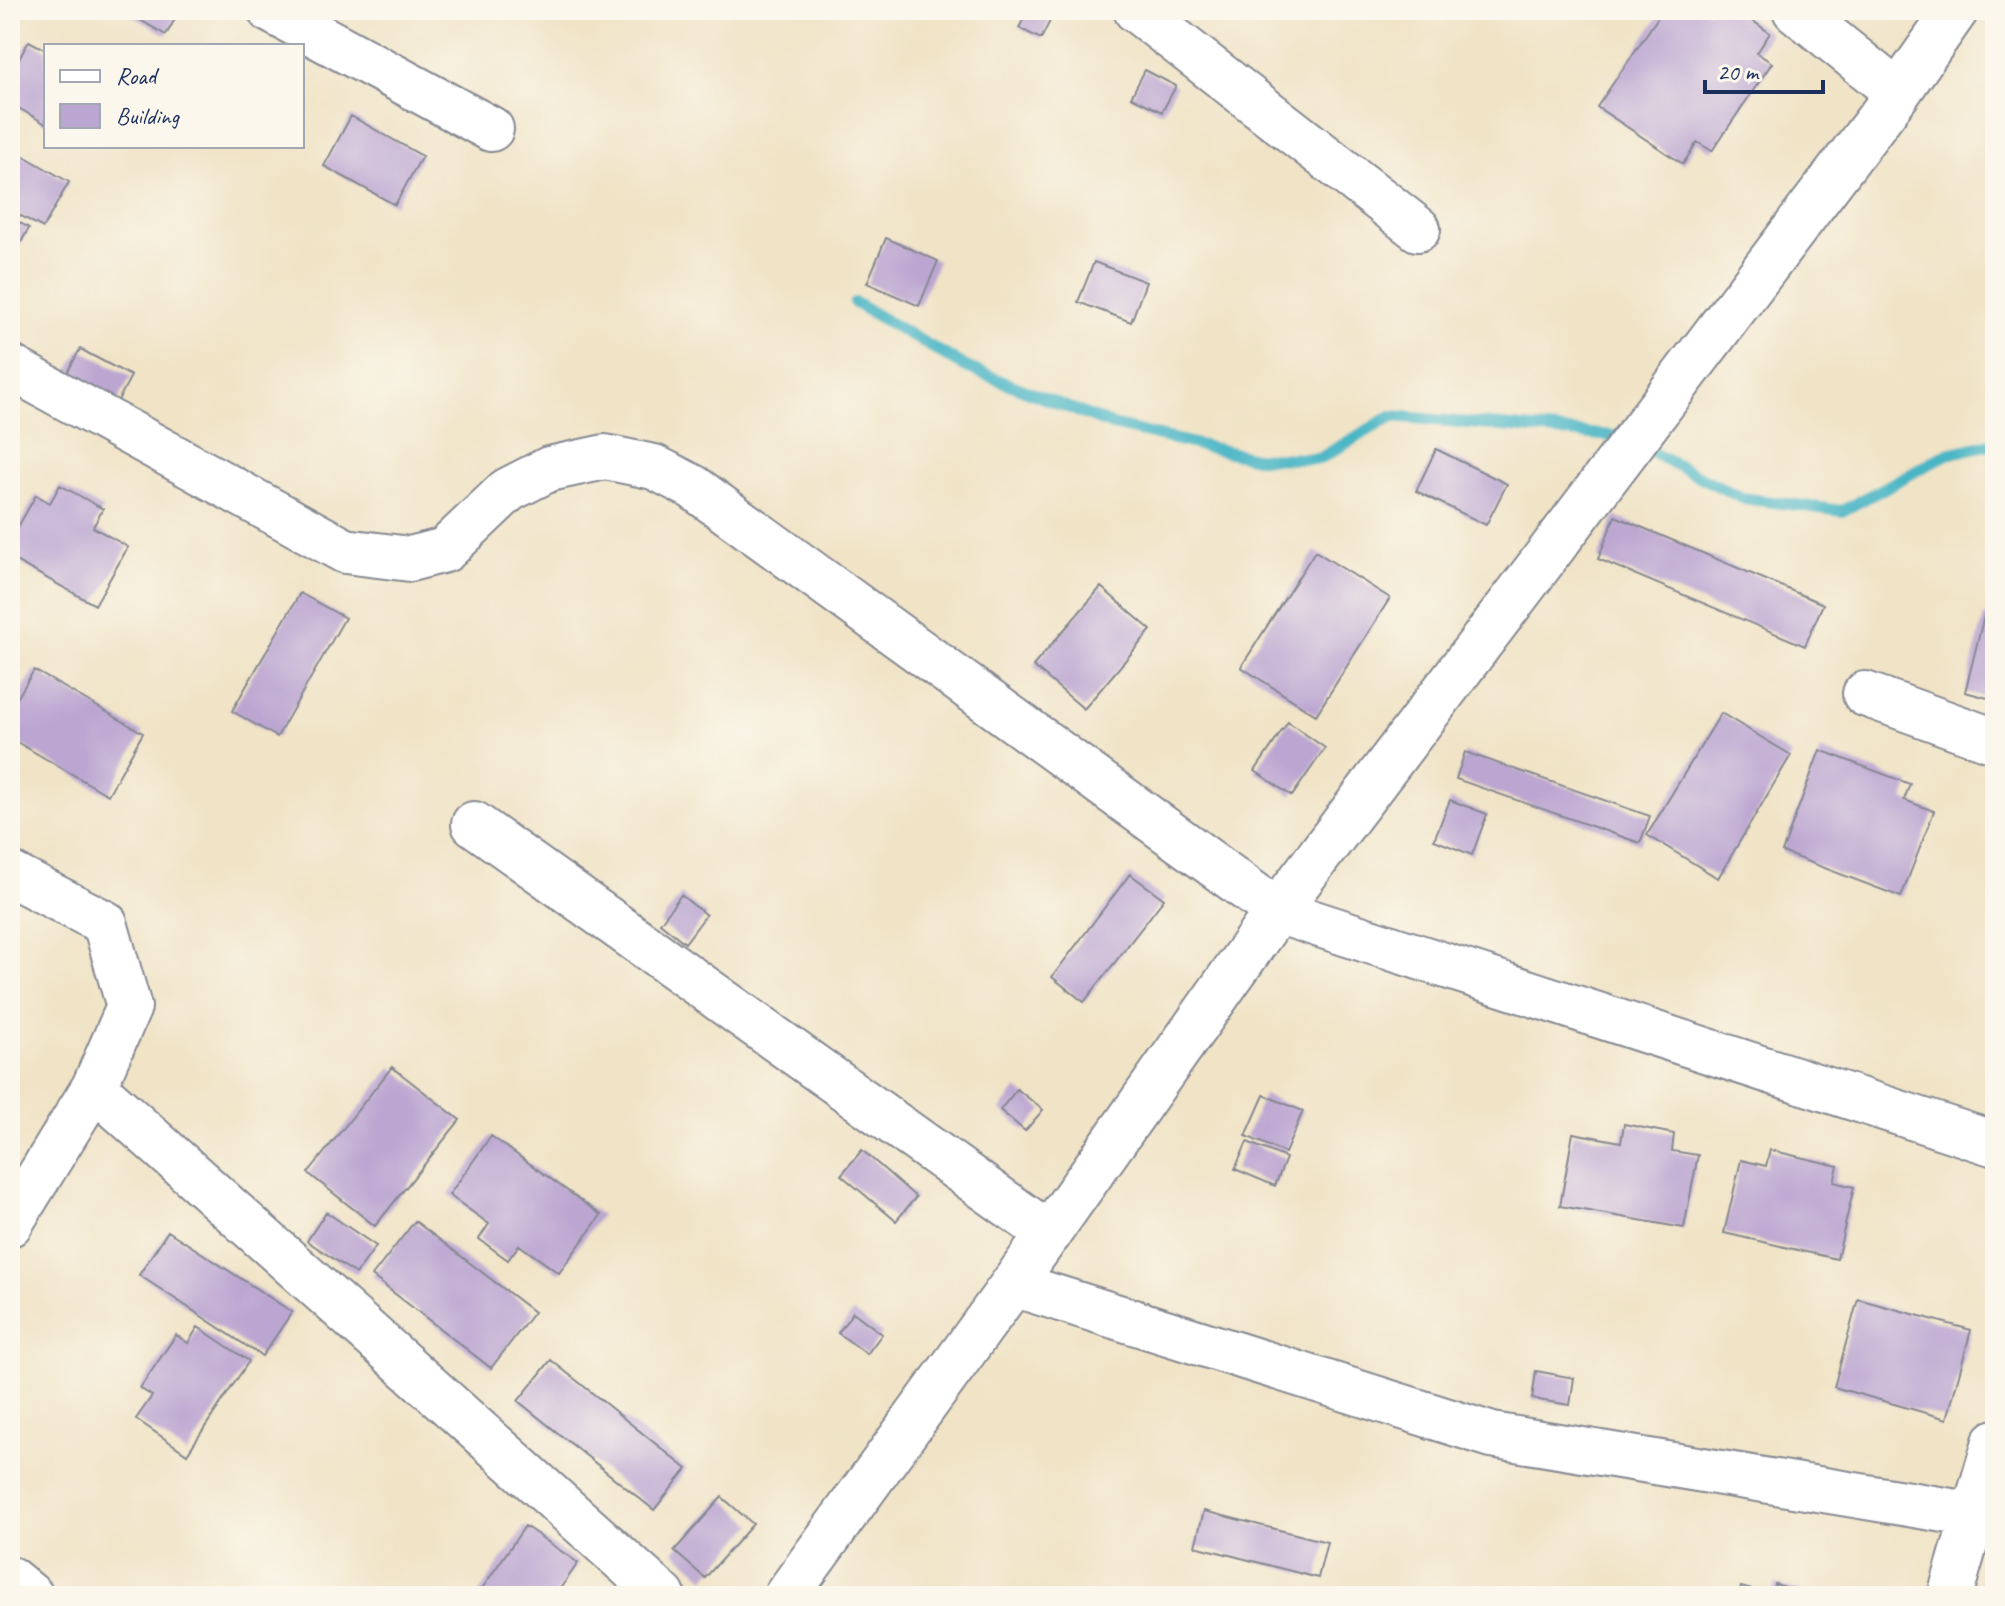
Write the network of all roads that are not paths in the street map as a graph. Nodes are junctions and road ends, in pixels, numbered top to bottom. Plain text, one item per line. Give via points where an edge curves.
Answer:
1 (270, 10) edge
2 (1136, 10) edge
3 (1795, 10) edge
4 (1956, 10) edge
5 (1898, 93) junction
6 (491, 129) dead end
7 (1418, 229) dead end
8 (10, 367) edge
9 (1865, 694) dead end
10 (1995, 741) edge
11 (474, 824) dead end
12 (10, 874) edge
13 (1277, 911) junction
14 (94, 1087) junction
15 (1995, 1144) edge
16 (10, 1224) edge
17 (1049, 1234) junction
18 (1013, 1284) junction
19 (1995, 1442) edge
20 (1975, 1515) junction
21 (10, 1579) edge
22 (31, 1596) edge
23 (663, 1596) edge
24 (786, 1596) edge
25 (1950, 1596) edge

1 - 6 street
2 - 7 street
3 - 5 street
4 - 5 street
5 - 13 street
8 - 13 street via 345,551 410,559 445,550 508,490 549,469 605,457 654,467 693,487
9 - 10 street
11 - 17 street
12 - 14 street via 105,923 129,1007
13 - 15 street
13 - 17 street
14 - 16 street
14 - 23 street
17 - 18 street
18 - 20 street via 1492,1435
18 - 24 street
19 - 20 street
20 - 25 street
21 - 22 street

